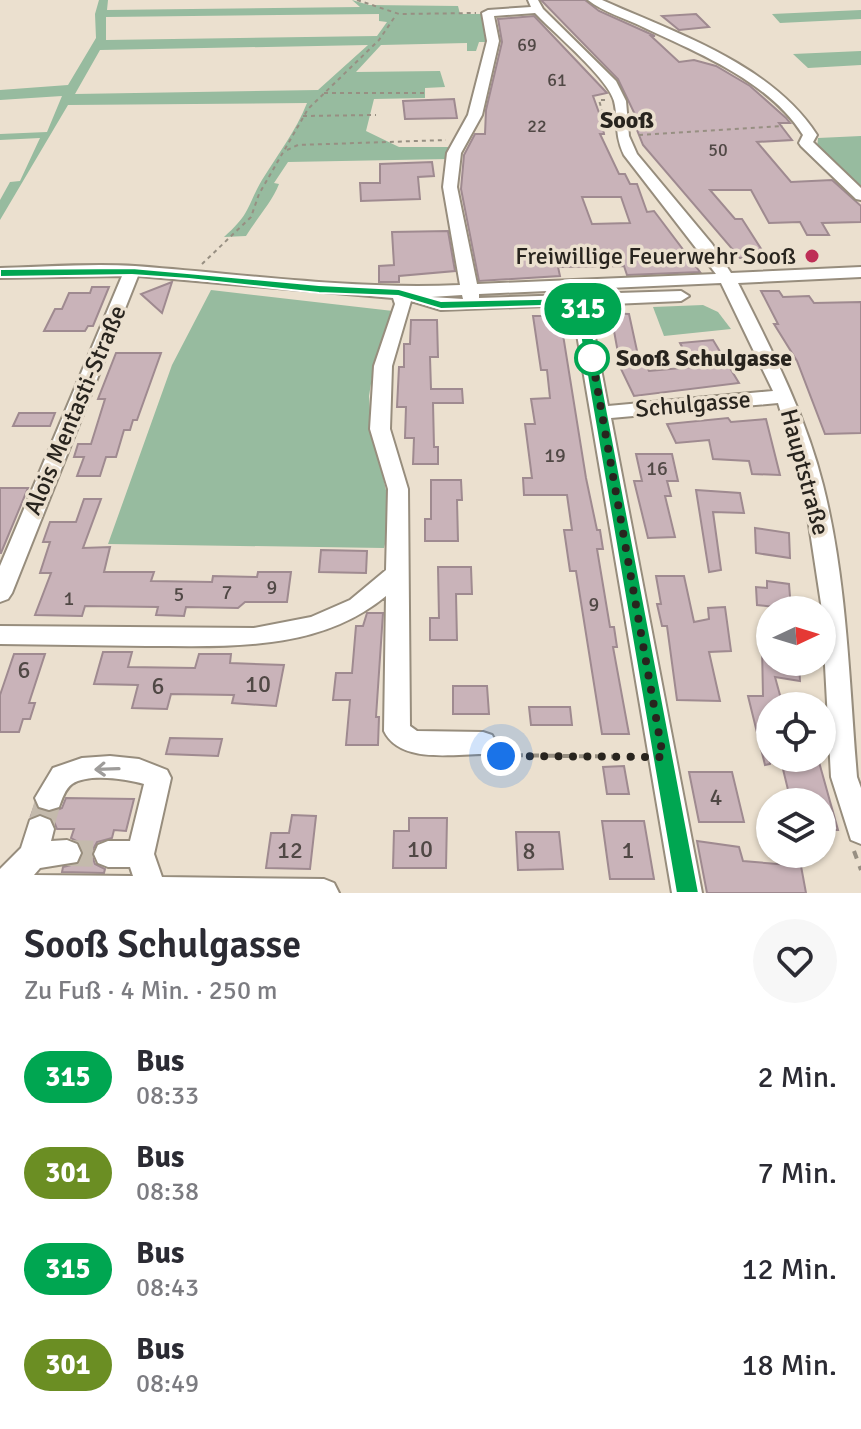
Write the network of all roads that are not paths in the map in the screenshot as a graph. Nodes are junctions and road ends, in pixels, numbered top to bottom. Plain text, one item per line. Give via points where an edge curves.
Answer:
1 (593, 0) edge
2 (535, 5) edge
3 (861, 196) edge
4 (861, 256) edge
5 (132, 271) junction
6 (861, 272) edge
7 (0, 273) edge
8 (823, 275) junction
9 (730, 286) junction
10 (399, 293) junction
11 (579, 293) junction
12 (469, 297) junction
13 (785, 396) junction
14 (601, 413) junction
15 (398, 573) junction
16 (2, 579) edge
17 (0, 635) edge
18 (483, 743) road end
19 (49, 798) tunnel mouth
20 (861, 831) edge
21 (67, 853) tunnel mouth
22 (108, 854) tunnel mouth
23 (140, 854) junction
24 (1, 889) edge
25 (152, 891) edge
26 (324, 893) edge
27 (687, 893) edge

1 - 3 street via 731,67 798,114 810,135 806,143
2 - 9 street, Hauptstraße via 612,84 631,155 706,247
2 - 12 street via 488,13 493,41 475,115 454,153 450,187
4 - 8 street
5 - 7 street
5 - 10 street
5 - 16 street, Alois Mentasti-Straße
6 - 8 street
8 - 9 street
9 - 11 street
9 - 13 street, Hauptstraße
10 - 12 street via 441,305
10 - 15 street via 404,304 383,366 380,429 398,489
11 - 12 street
11 - 14 street
13 - 14 street, Schulgasse
13 - 20 street, Hauptstraße via 813,485 830,581 844,777
14 - 27 street
15 - 17 street via 344,613 315,625 254,637
15 - 18 street via 397,731 413,742
23 -> 19 street via 156,797 158,778 151,772 71,771 59,777
21 - 24 street via 36,842
22 - 23 street
23 - 25 street
24 - 25 street
25 - 26 street

